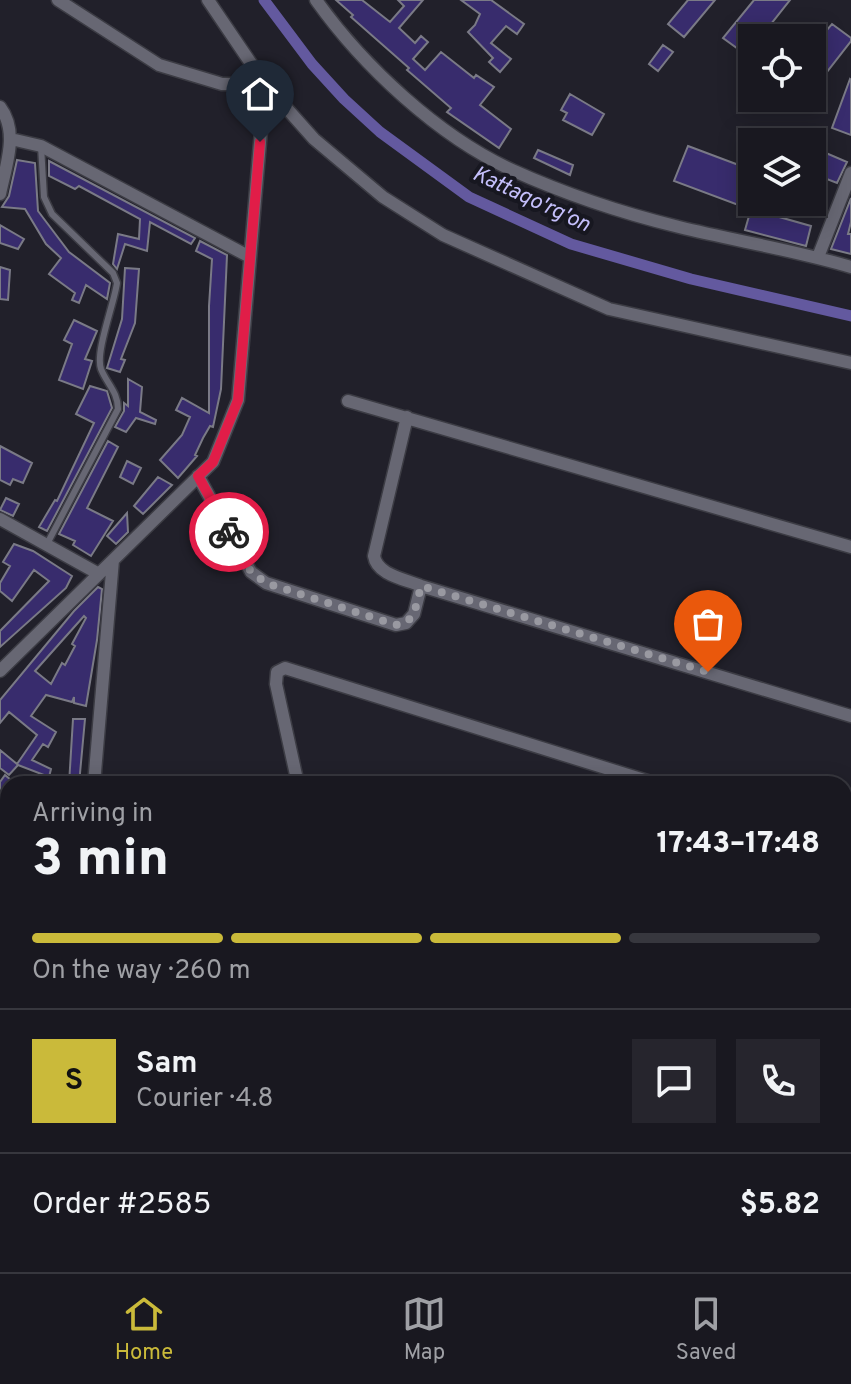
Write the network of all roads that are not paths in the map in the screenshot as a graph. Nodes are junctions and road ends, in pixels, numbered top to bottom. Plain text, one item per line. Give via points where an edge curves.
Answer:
1 (58, 0) edge
2 (208, 0) edge
3 (320, 2) edge
4 (265, 84) junction
5 (0, 107) edge
6 (11, 139) junction
7 (41, 146) junction
8 (851, 173) edge
9 (0, 194) edge
10 (250, 257) junction
11 (818, 257) junction
12 (851, 267) edge
13 (851, 363) edge
14 (348, 401) dead end
15 (407, 417) junction
16 (198, 476) junction
17 (0, 519) edge
18 (47, 544) junction
19 (851, 547) edge
20 (113, 560) junction
21 (99, 574) junction
22 (421, 586) junction
23 (0, 671) edge
24 (851, 716) edge
25 (95, 776) edge
26 (296, 776) edge
27 (631, 776) edge

1 - 4 street via 159,65 222,84
2 - 4 street
3 - 11 street via 353,46 419,110 511,170 632,214
4 - 10 street
4 - 13 street via 314,139 383,197 443,235 609,309
5 - 6 street
6 - 7 street
6 - 9 street
7 - 10 street
7 - 18 lane via 44,197 52,214 117,283 101,368 118,398 118,409
8 - 11 street
10 - 16 street via 238,400 213,462
11 - 12 street
14 - 15 street
15 - 19 street
15 - 22 street via 374,556 382,570
16 - 20 street
16 - 22 street via 251,572 266,583 396,625 414,614
17 - 18 street
18 - 21 street
20 - 21 street
20 - 25 street
21 - 23 street
22 - 24 street
26 - 27 street via 276,684 277,672 285,668

